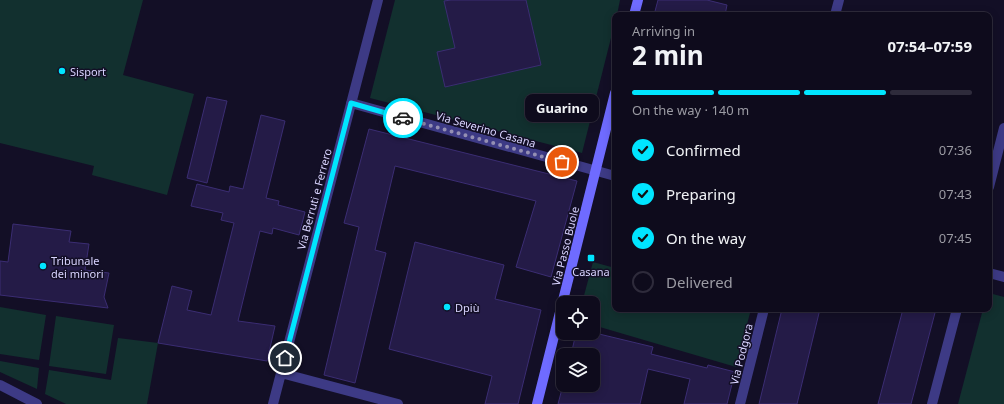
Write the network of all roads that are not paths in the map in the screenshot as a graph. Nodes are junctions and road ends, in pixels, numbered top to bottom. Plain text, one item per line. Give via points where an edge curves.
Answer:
1 (378, 0) edge
2 (638, 0) edge
3 (839, 0) edge
4 (635, 12) edge
5 (836, 12) edge
6 (351, 103) junction
7 (612, 105) edge
8 (1004, 128) edge
9 (596, 171) junction
10 (612, 175) edge
11 (992, 175) edge
12 (992, 274) edge
13 (1004, 277) edge
14 (763, 312) edge
15 (956, 312) edge
16 (281, 373) junction
17 (0, 385) edge
18 (38, 404) edge
19 (273, 404) edge
20 (398, 404) edge
21 (537, 404) edge
22 (740, 404) edge
23 (932, 404) edge

1 - 6 street, Via Berruti e Ferrero
2 - 4 street
3 - 5 street
6 - 9 street, Via Severino Casana
6 - 16 street, Via Berruti e Ferrero
7 - 9 street, Via Passo Buole
8 - 11 street
9 - 10 street, Via Severino Casana
9 - 21 street, Via Passo Buole
12 - 13 street
14 - 22 street, Via Podgora
15 - 23 street
16 - 19 street, Via Berruti e Ferrero
16 - 20 street
17 - 18 street

